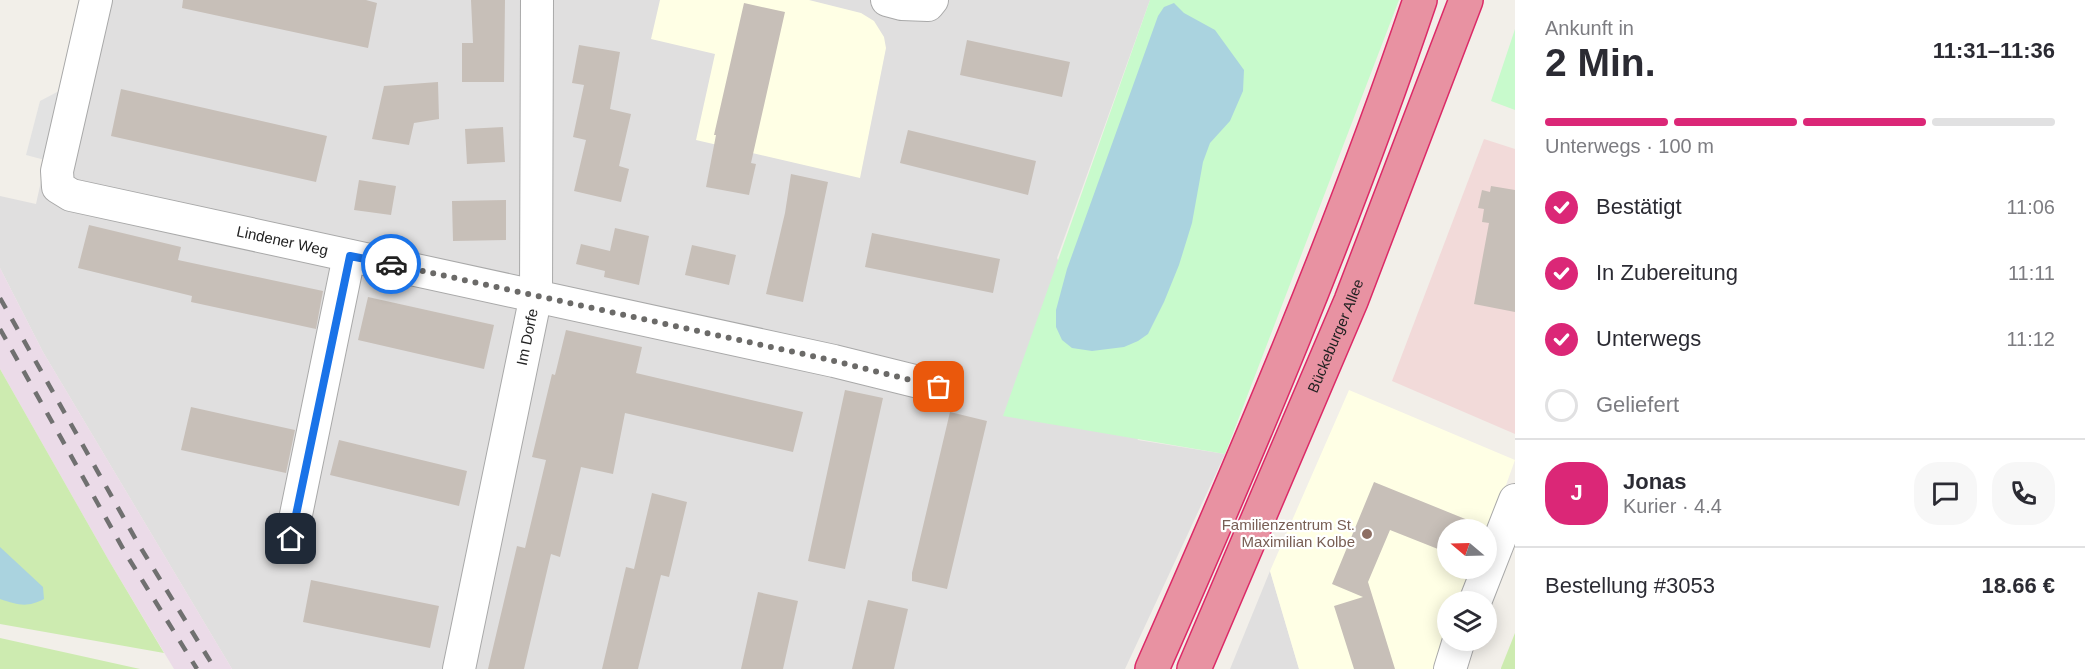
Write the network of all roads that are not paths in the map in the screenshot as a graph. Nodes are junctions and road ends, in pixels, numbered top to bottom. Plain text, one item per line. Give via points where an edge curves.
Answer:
1 (96, 0) edge
2 (537, 0) edge
3 (887, 0) edge
4 (932, 0) edge
5 (1420, 0) edge
6 (1466, 0) edge
7 (350, 256) junction
8 (536, 295) junction
9 (943, 388) dead end
10 (1515, 500) edge
11 (291, 539) dead end
12 (1479, 591) edge
13 (1456, 651) edge
14 (459, 669) edge
15 (1152, 669) edge
16 (1194, 669) edge
17 (1450, 669) edge

1 - 7 street, Lindener Weg via 57,171 58,187 71,195
2 - 8 street, Im Dorfe
3 - 4 street via 928,5
5 - 15 highway via 1310,297
6 - 16 highway, Bückeburger Allee via 1351,301
7 - 8 street, Lindener Weg
7 - 11 street
8 - 9 street, Lindener Weg
8 - 14 street, Im Dorfe
10 - 12 street
13 - 17 street

